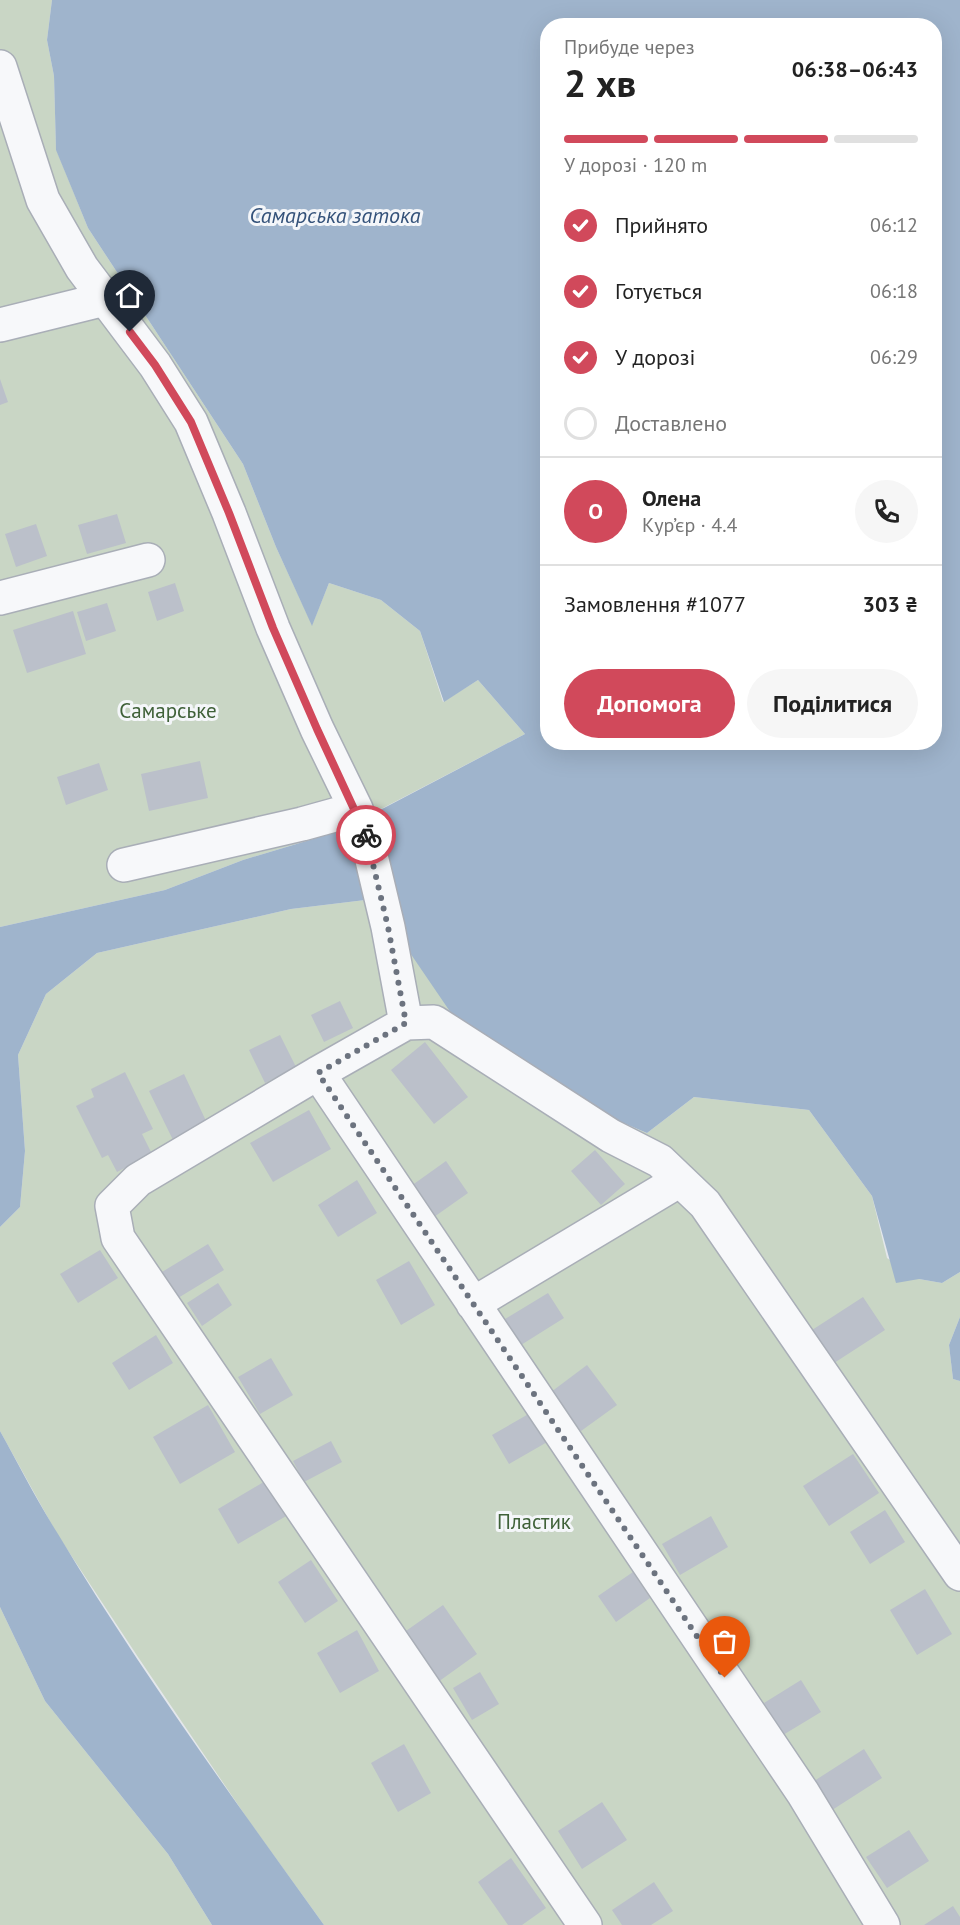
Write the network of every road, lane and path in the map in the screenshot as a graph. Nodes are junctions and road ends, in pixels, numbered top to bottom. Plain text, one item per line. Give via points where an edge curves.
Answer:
1 (0, 67) edge
2 (105, 299) junction
3 (0, 325) edge
4 (148, 560) dead end
5 (0, 598) edge
6 (362, 824) junction
7 (124, 865) dead end
8 (406, 1023) junction
9 (318, 1073) junction
10 (680, 1180) junction
11 (473, 1304) junction
12 (960, 1574) edge
13 (585, 1925) edge
14 (883, 1925) edge

1 - 2 lane via 43,200 82,268
2 - 3 lane
2 - 6 lane via 155,365 191,422 273,628
4 - 5 lane
6 - 7 lane via 302,824
6 - 8 lane via 388,927
8 - 9 lane
8 - 10 lane via 434,1022 611,1136 660,1161
9 - 11 lane
9 - 13 lane via 138,1180 112,1206 118,1238
10 - 11 lane
10 - 12 lane via 705,1204
11 - 14 lane via 803,1793

